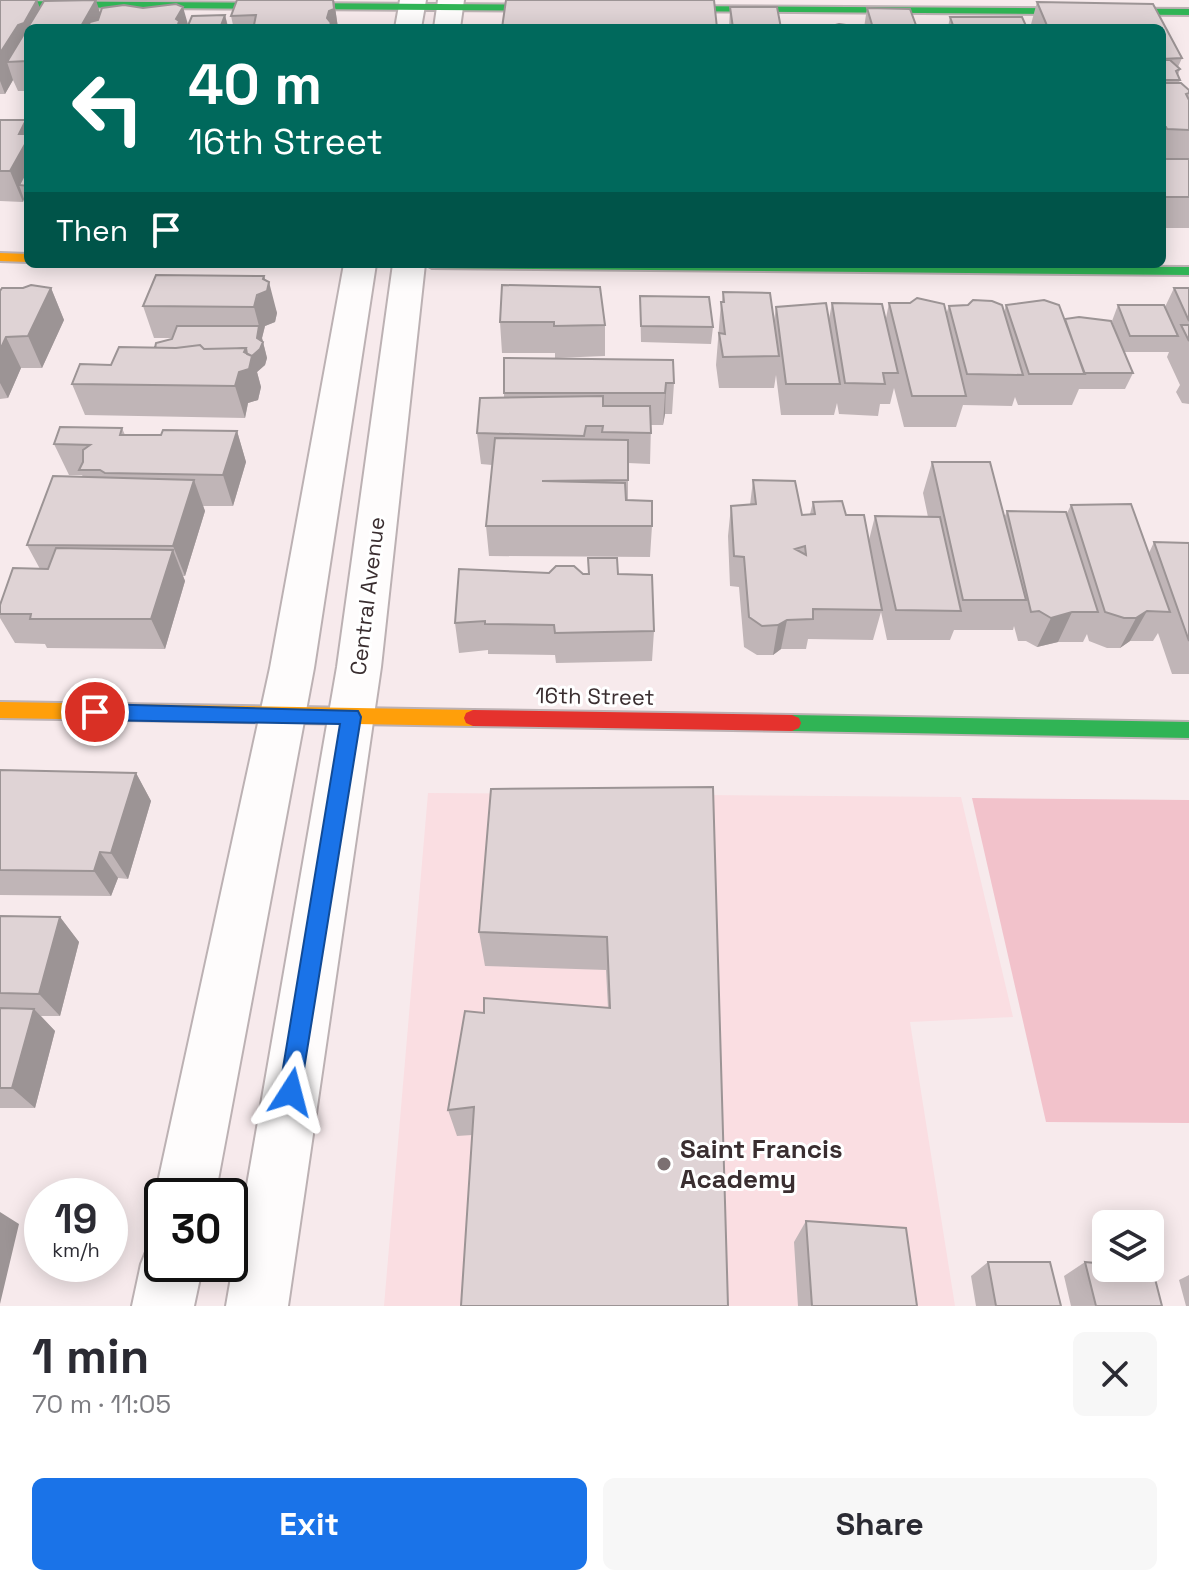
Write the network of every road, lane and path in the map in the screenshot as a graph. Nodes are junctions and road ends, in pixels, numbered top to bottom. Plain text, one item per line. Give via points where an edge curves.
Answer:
1 (0, 4) edge
2 (589, 8) edge
3 (637, 8) edge
4 (1180, 8) edge
5 (411, 11) edge
6 (449, 11) edge
7 (1189, 33) edge
8 (0, 257) edge
9 (24, 258) edge
10 (359, 268) edge
11 (408, 268) edge
12 (865, 268) edge
13 (1189, 271) edge
14 (0, 710) edge
15 (282, 716) junction
16 (351, 717) junction
17 (1189, 730) edge
18 (189, 1178) edge
19 (168, 1282) edge
20 (163, 1306) edge
21 (257, 1306) edge

1 - 5 street
2 - 6 street
3 - 4 street
4 - 7 street
5 - 6 street
8 - 9 street
10 - 15 street
11 - 16 street, Central Avenue
12 - 13 street
14 - 15 street, 16th Street
15 - 16 street, 16th Street
15 - 18 street
16 - 17 street, 16th Street
16 - 21 street, Central Avenue
19 - 20 street

